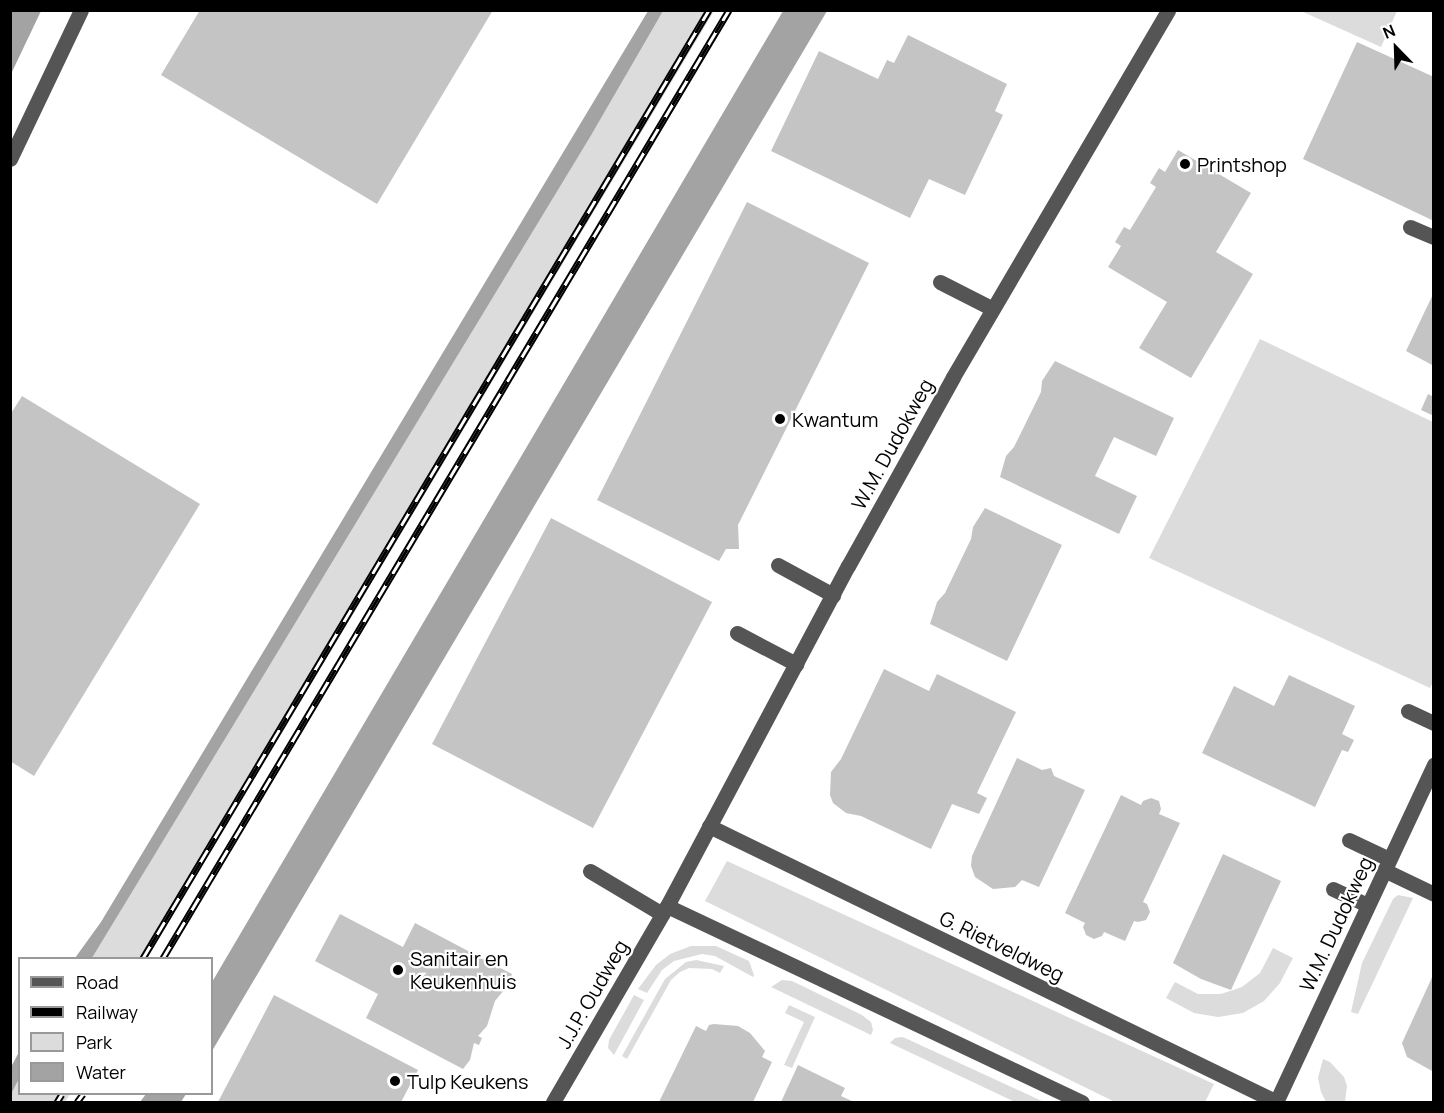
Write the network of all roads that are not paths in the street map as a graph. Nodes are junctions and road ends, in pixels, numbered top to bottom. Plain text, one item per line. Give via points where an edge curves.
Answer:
1 (81, 10) edge
2 (1168, 10) edge
3 (10, 159) edge
4 (1410, 227) dead end
5 (1434, 237) edge
6 (940, 282) dead end
7 (993, 309) junction
8 (778, 565) dead end
9 (833, 595) junction
10 (737, 633) dead end
11 (796, 664) junction
12 (1408, 711) dead end
13 (1434, 723) edge
14 (1434, 764) edge
15 (709, 826) junction
16 (1348, 840) dead end
17 (1387, 864) junction
18 (590, 871) dead end
19 (1333, 889) dead end
20 (1434, 894) edge
21 (1367, 905) junction
22 (665, 910) junction
23 (553, 1102) edge
24 (1082, 1102) edge
25 (1276, 1102) edge

1 - 3 street
2 - 7 street, W.M. Dudokweg
4 - 5 street
6 - 7 street
7 - 9 street, W.M. Dudokweg
8 - 9 street
9 - 11 street, W.M. Dudokweg
10 - 11 street
11 - 15 street, W.M. Dudokweg
12 - 13 street
14 - 17 street, W.M. Dudokweg
15 - 22 street, W.M. Dudokweg
15 - 25 street, G. Rietveldweg
16 - 17 street
17 - 20 street
17 - 21 street, W.M. Dudokweg
18 - 22 street
19 - 21 street
21 - 25 street, W.M. Dudokweg
22 - 23 street, J.J.P. Oudweg
22 - 24 street

